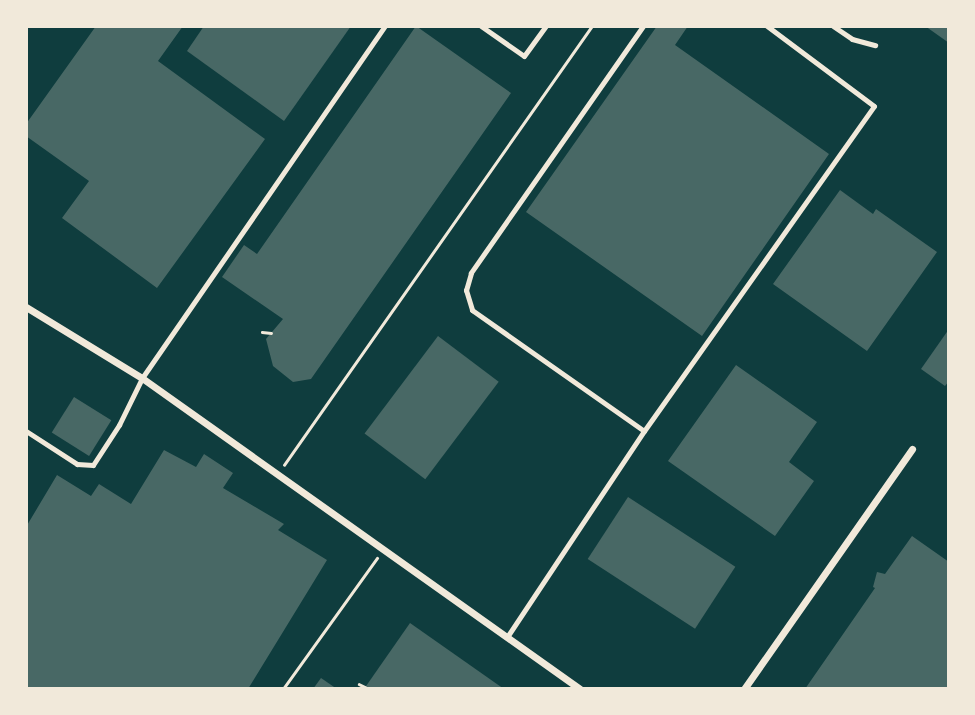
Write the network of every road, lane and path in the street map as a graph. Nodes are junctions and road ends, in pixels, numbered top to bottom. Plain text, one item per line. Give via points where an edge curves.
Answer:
1 (385, 26) edge
2 (481, 26) edge
3 (546, 26) edge
4 (592, 26) edge
5 (643, 26) edge
6 (767, 26) edge
7 (833, 26) edge
8 (875, 45) dead end
9 (26, 307) edge
10 (262, 332) dead end
11 (271, 333) dead end
12 (142, 378) junction
13 (26, 431) edge
14 (644, 431) junction
15 (912, 449) dead end
16 (278, 474) junction
17 (383, 549) junction
18 (507, 637) junction
19 (359, 684) dead end
20 (365, 687) edge
21 (283, 689) edge
22 (580, 689) edge
23 (744, 689) edge

1 - 12 lane
2 - 3 lane via 524,56
4 - 16 path
5 - 14 lane via 471,274 466,290 472,310
6 - 14 lane via 874,106
7 - 8 lane via 852,39
9 - 12 street
10 - 11 path
12 - 13 lane via 93,465 77,464
12 - 16 street
14 - 18 lane
15 - 23 street
16 - 17 street
17 - 18 street
17 - 21 path
18 - 22 street
19 - 20 path

